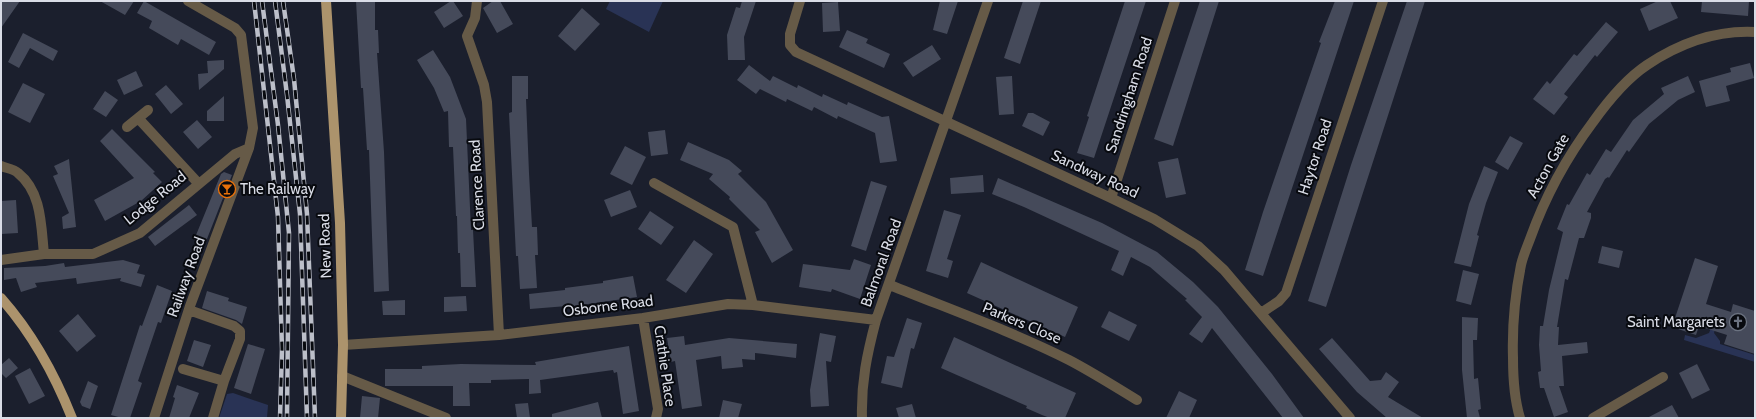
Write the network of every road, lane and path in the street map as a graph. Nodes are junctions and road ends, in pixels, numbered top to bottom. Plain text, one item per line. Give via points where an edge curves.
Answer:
1 (188, 1) edge
2 (326, 1) edge
3 (477, 1) edge
4 (800, 1) edge
5 (988, 1) edge
6 (1175, 1) edge
7 (1383, 1) edge
8 (1755, 32) edge
9 (148, 110) dead end
10 (138, 118) junction
11 (946, 121) junction
12 (127, 127) dead end
13 (249, 148) junction
14 (1, 166) edge
15 (198, 183) junction
16 (654, 183) dead end
17 (1111, 198) junction
18 (44, 254) junction
19 (1, 260) edge
20 (890, 285) junction
21 (1, 298) edge
22 (753, 305) junction
23 (189, 310) junction
24 (1261, 313) junction
25 (643, 318) junction
26 (876, 320) junction
27 (499, 335) junction
28 (343, 345) junction
29 (183, 369) dead end
30 (342, 376) junction
31 (1663, 377) dead end
32 (224, 381) junction
33 (1137, 400) dead end
34 (1348, 417) edge
35 (72, 418) edge
36 (154, 418) edge
37 (213, 418) edge
38 (341, 418) edge
39 (446, 418) edge
40 (656, 418) edge
41 (862, 418) edge
42 (1520, 418) edge
43 (1592, 418) edge

1 - 13 street, Railway Road via 235,28 241,35 253,128
2 - 28 main road, New Road via 340,223
3 - 27 street, Clarence Road via 475,18 467,36 484,85 487,102
4 - 11 street, Sandway Road via 790,34 790,45 796,52
5 - 11 street, Balmoral Road
6 - 17 street, Sandringham Road
7 - 24 street, Haytor Road via 1286,293
8 - 42 street, Acton Gate via 1735,31 1710,35 1689,42 1647,65 1628,80 1577,143 1536,220 1522,263 1512,342 1513,379
9 - 10 street
10 - 12 street
10 - 15 street
11 - 17 street, Sandway Road
11 - 20 street, Balmoral Road
13 - 15 street, Lodge Road via 235,154
13 - 23 street, Railway Road
14 - 18 street via 18,172 33,188 40,217
15 - 18 street, Lodge Road via 140,233 93,254
16 - 22 street via 733,227
17 - 24 street, Sandway Road via 1154,219 1198,246 1224,270
18 - 19 street, Lodge Road
20 - 26 street, Balmoral Road
20 - 33 street, Parkers Close via 1026,340 1062,357
21 - 35 main road via 37,345
22 - 25 street, Osborne Road via 728,304
22 - 26 street, Osborne Road
23 - 32 street via 234,326 240,331 240,339
23 - 36 street, Railway Road
24 - 34 street, Sandway Road
25 - 27 street, Osborne Road
25 - 40 street, Crathie Place via 658,408
26 - 41 street, Balmoral Road via 866,355 862,385
27 - 28 street, Osborne Road
28 - 30 main road, New Road
29 - 32 street
30 - 38 main road, New Road
30 - 39 street
31 - 43 street
32 - 37 street

